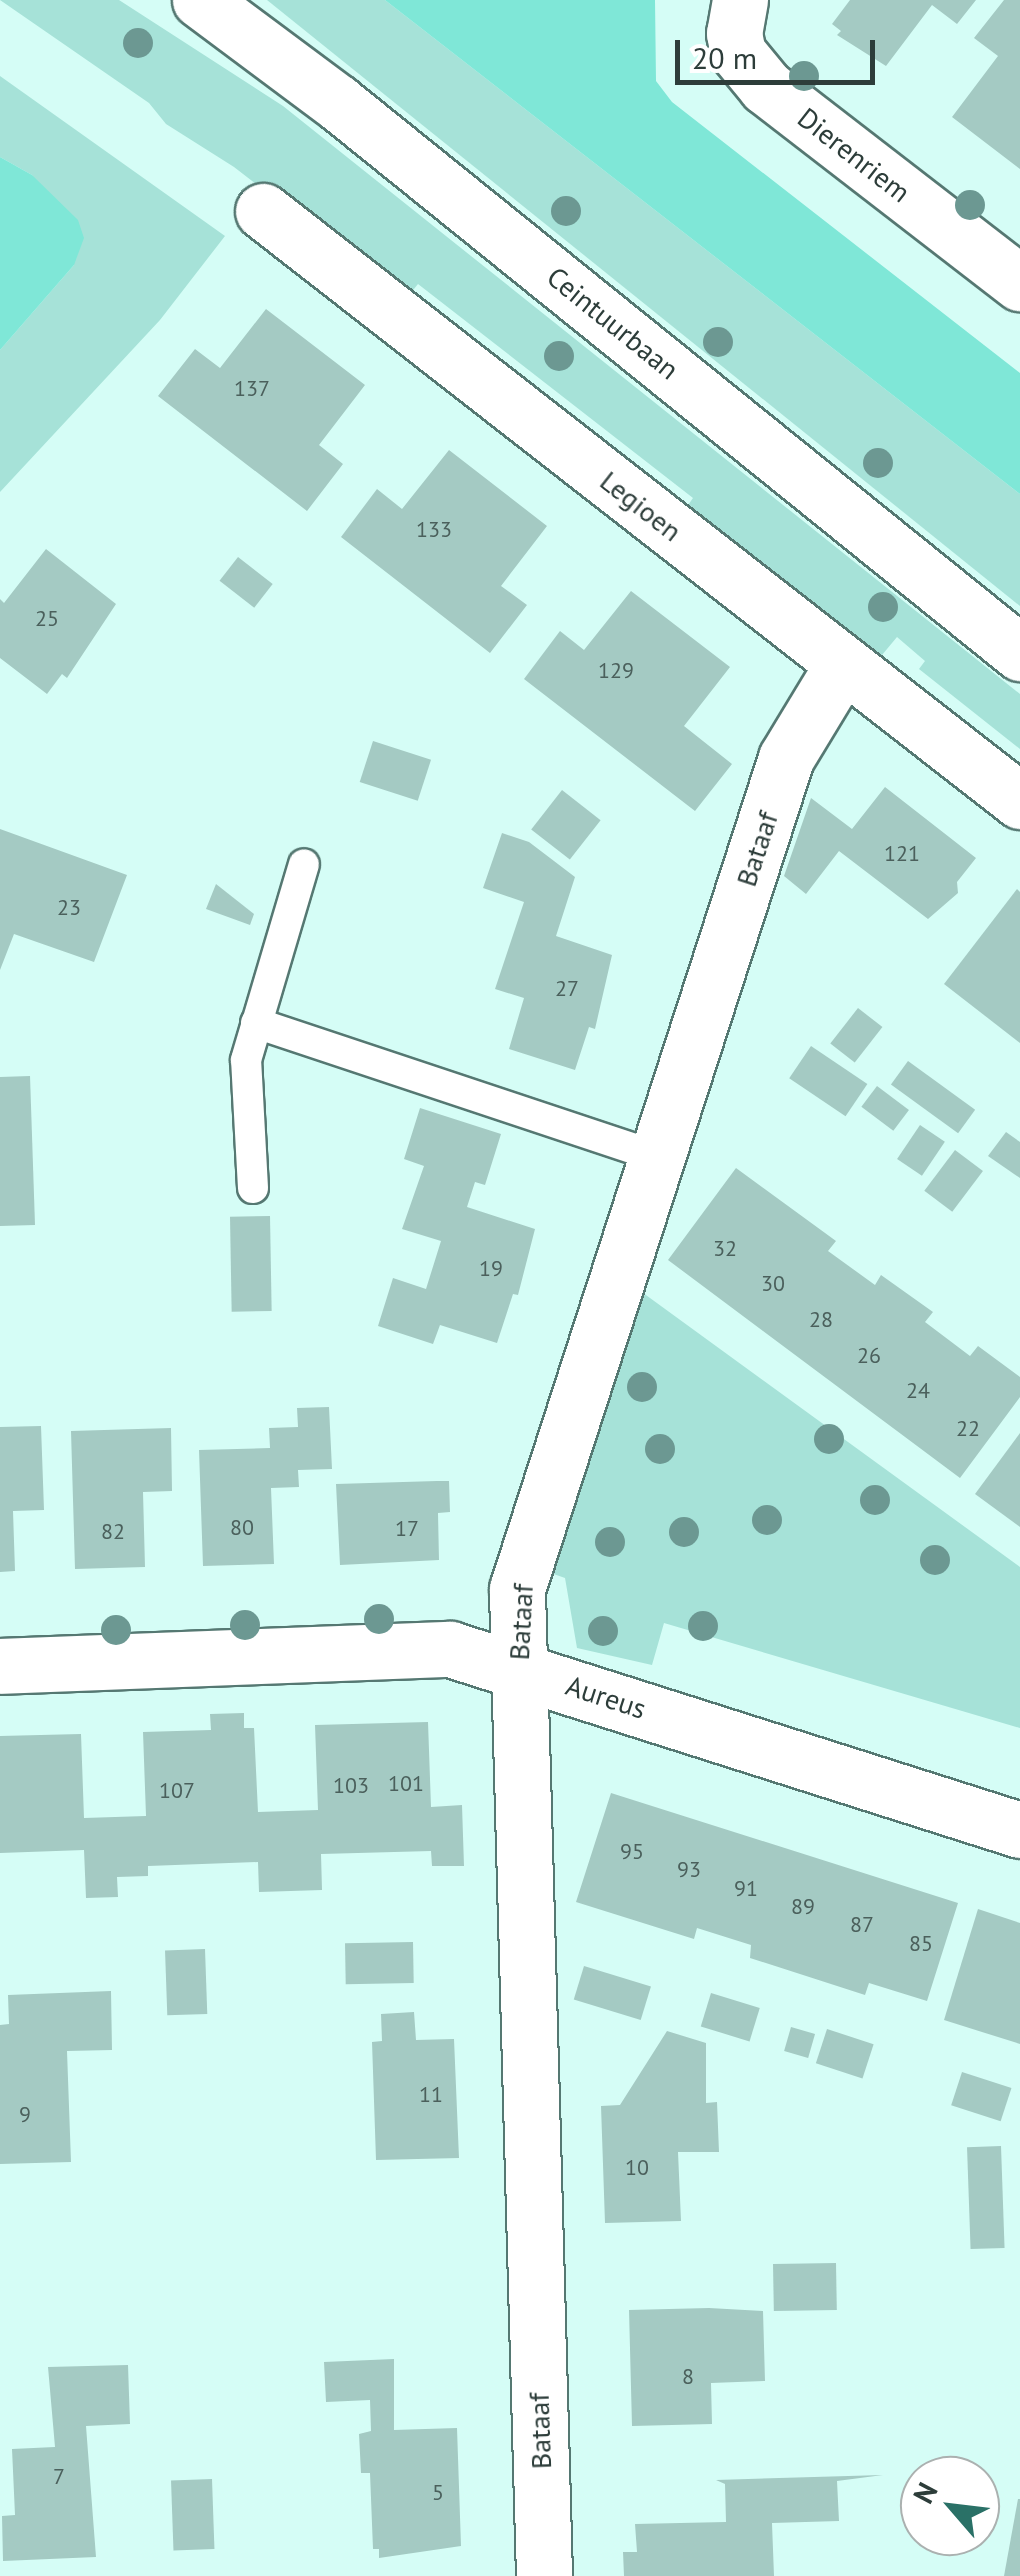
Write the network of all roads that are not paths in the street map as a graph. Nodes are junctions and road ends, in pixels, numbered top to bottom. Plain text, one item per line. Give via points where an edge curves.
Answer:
1 (200, 0) edge
2 (740, 0) edge
3 (263, 211) dead end
4 (1020, 283) edge
5 (1020, 653) edge
6 (843, 664) junction
7 (1020, 800) edge
8 (304, 864) dead end
9 (256, 1024) junction
10 (659, 1157) junction
11 (253, 1188) dead end
12 (0, 1666) edge
13 (518, 1669) junction
14 (1020, 1830) edge
15 (544, 2576) edge

1 - 5 street, Ceintuurbaan
2 - 4 street, Dierenriem via 738,52 766,87
3 - 6 street, Legioen
6 - 7 street, Legioen
6 - 10 street, Bataaf via 786,758
8 - 9 lane
9 - 10 lane
9 - 11 lane via 246,1060
10 - 13 street, Bataaf via 517,1589
12 - 13 street, Aureus via 450,1649
13 - 14 street, Aureus
13 - 15 street, Bataaf

